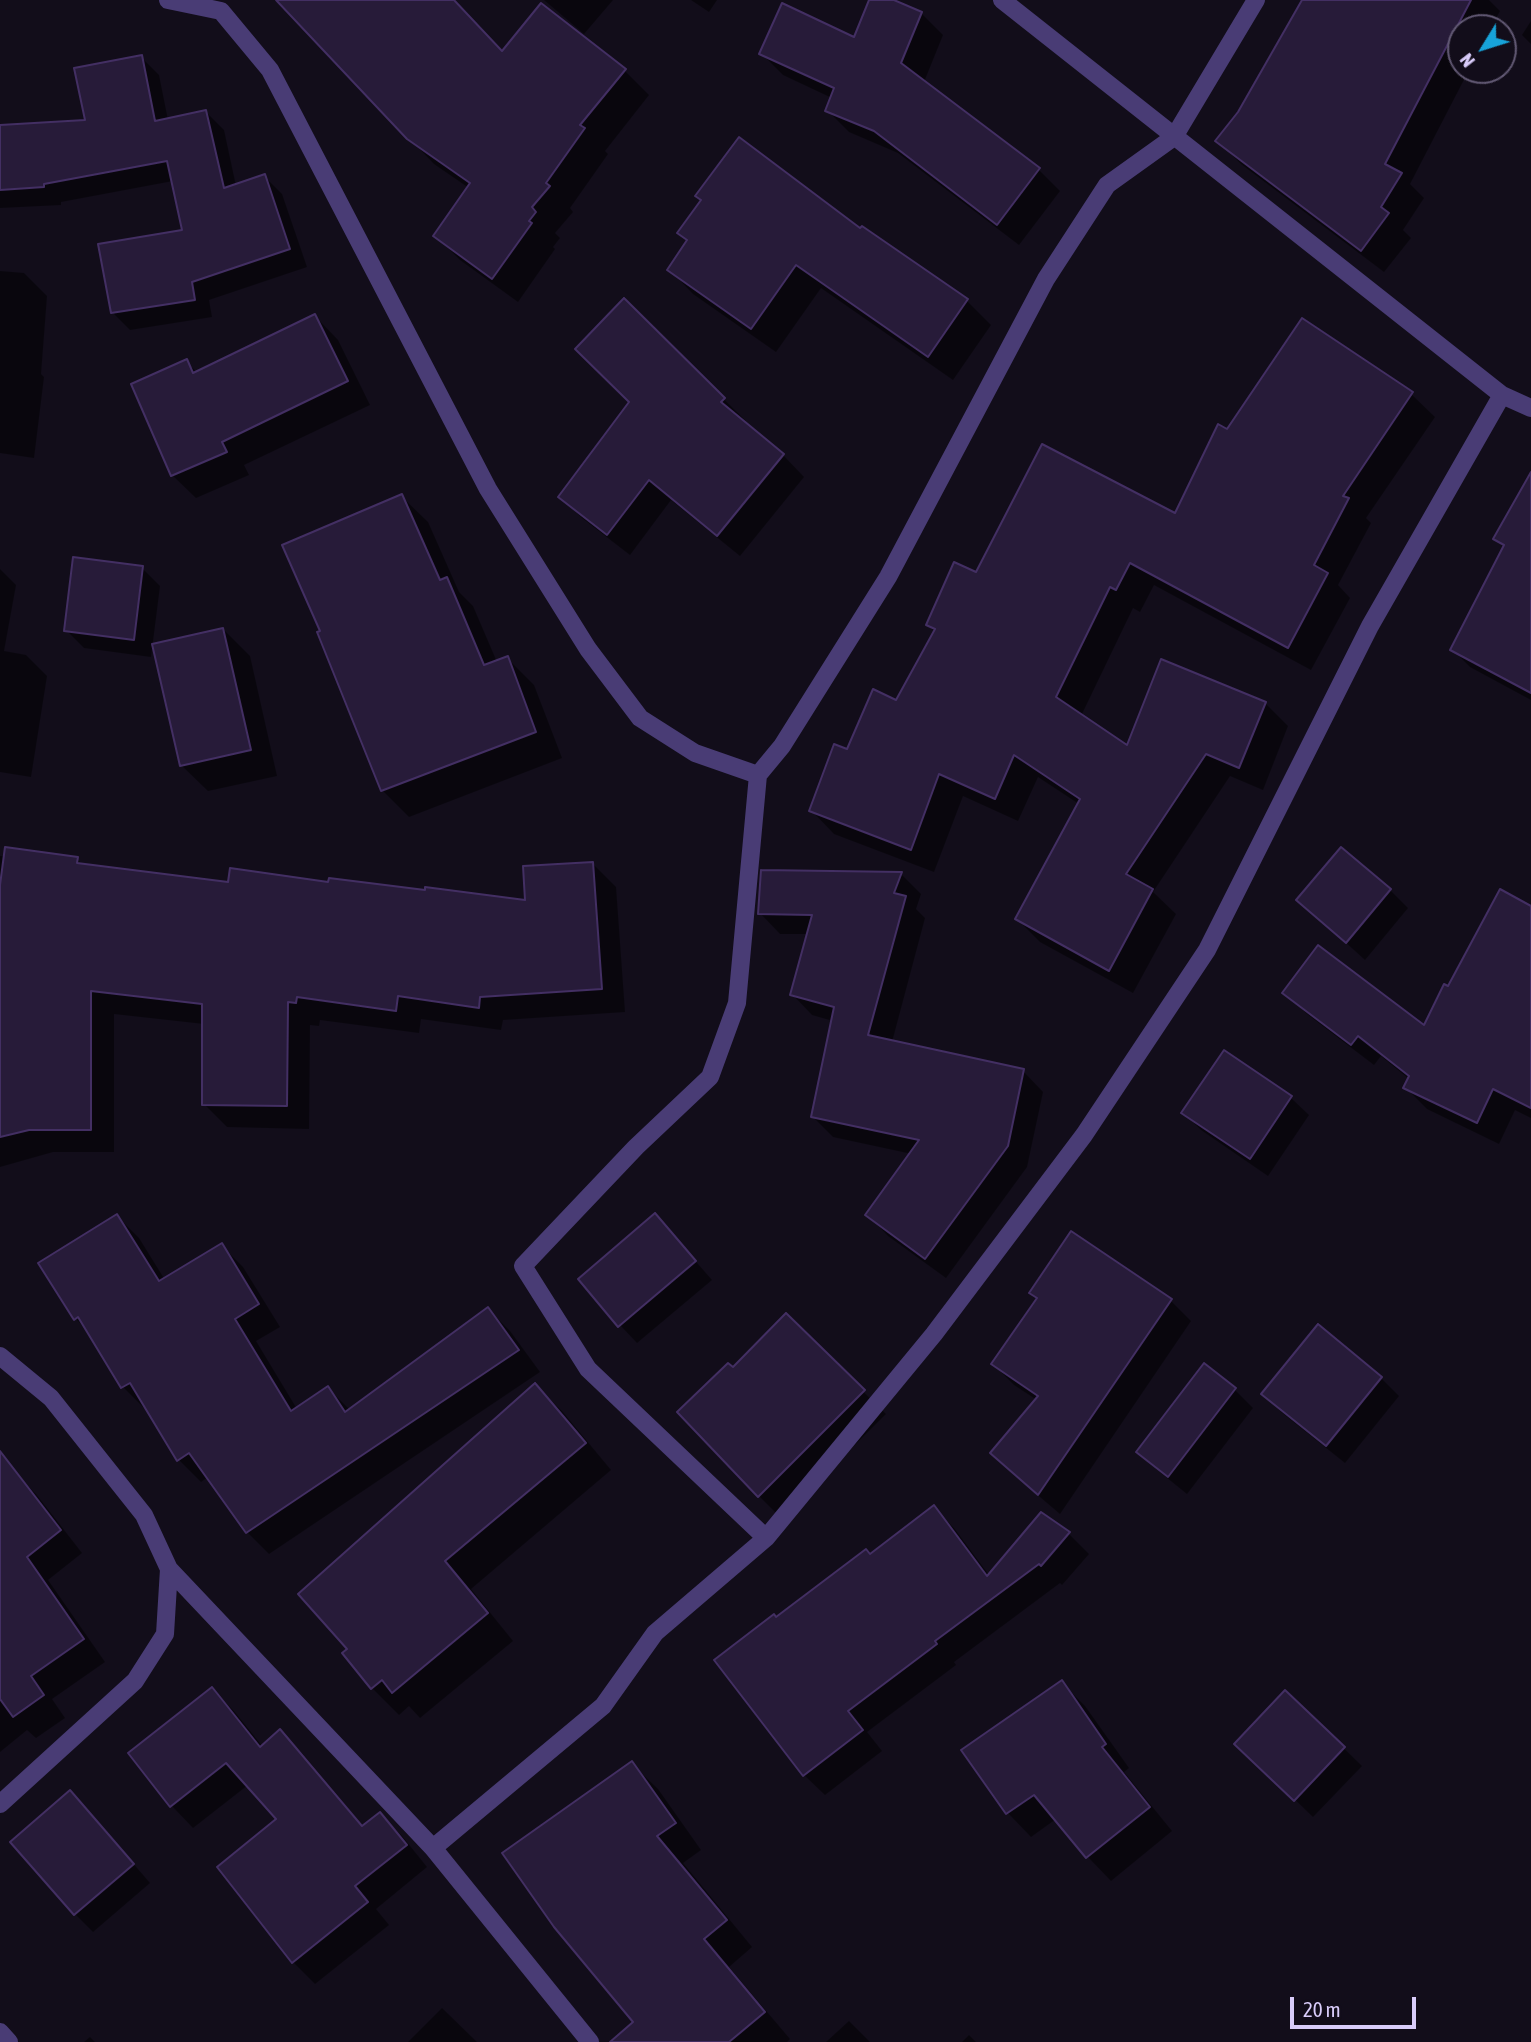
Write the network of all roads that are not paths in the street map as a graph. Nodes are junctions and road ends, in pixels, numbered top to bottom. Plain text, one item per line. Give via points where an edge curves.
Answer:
1 (169, 0) edge
2 (1002, 0) edge
3 (1256, 0) edge
4 (1174, 137) junction
5 (1502, 395) junction
6 (1531, 408) edge
7 (758, 775) junction
8 (0, 1356) edge
9 (766, 1538) junction
10 (169, 1569) junction
11 (0, 1804) edge
12 (433, 1848) junction
13 (0, 2032) edge
14 (9, 2042) edge
15 (590, 2042) edge

1 - 7 street via 221,11 270,70 488,489 588,649 640,718 695,753
2 - 4 street
3 - 4 street
4 - 5 street
4 - 7 street via 1107,185 1046,279 888,577 782,746
5 - 6 street
5 - 9 street via 1370,626 1207,950 1084,1135 934,1334
7 - 9 street via 737,1003 710,1077 523,1266 587,1369
8 - 10 street via 51,1398 136,1504
9 - 12 street via 655,1633 603,1706
10 - 11 street via 165,1634 135,1681
10 - 12 street
12 - 15 street
13 - 14 street

